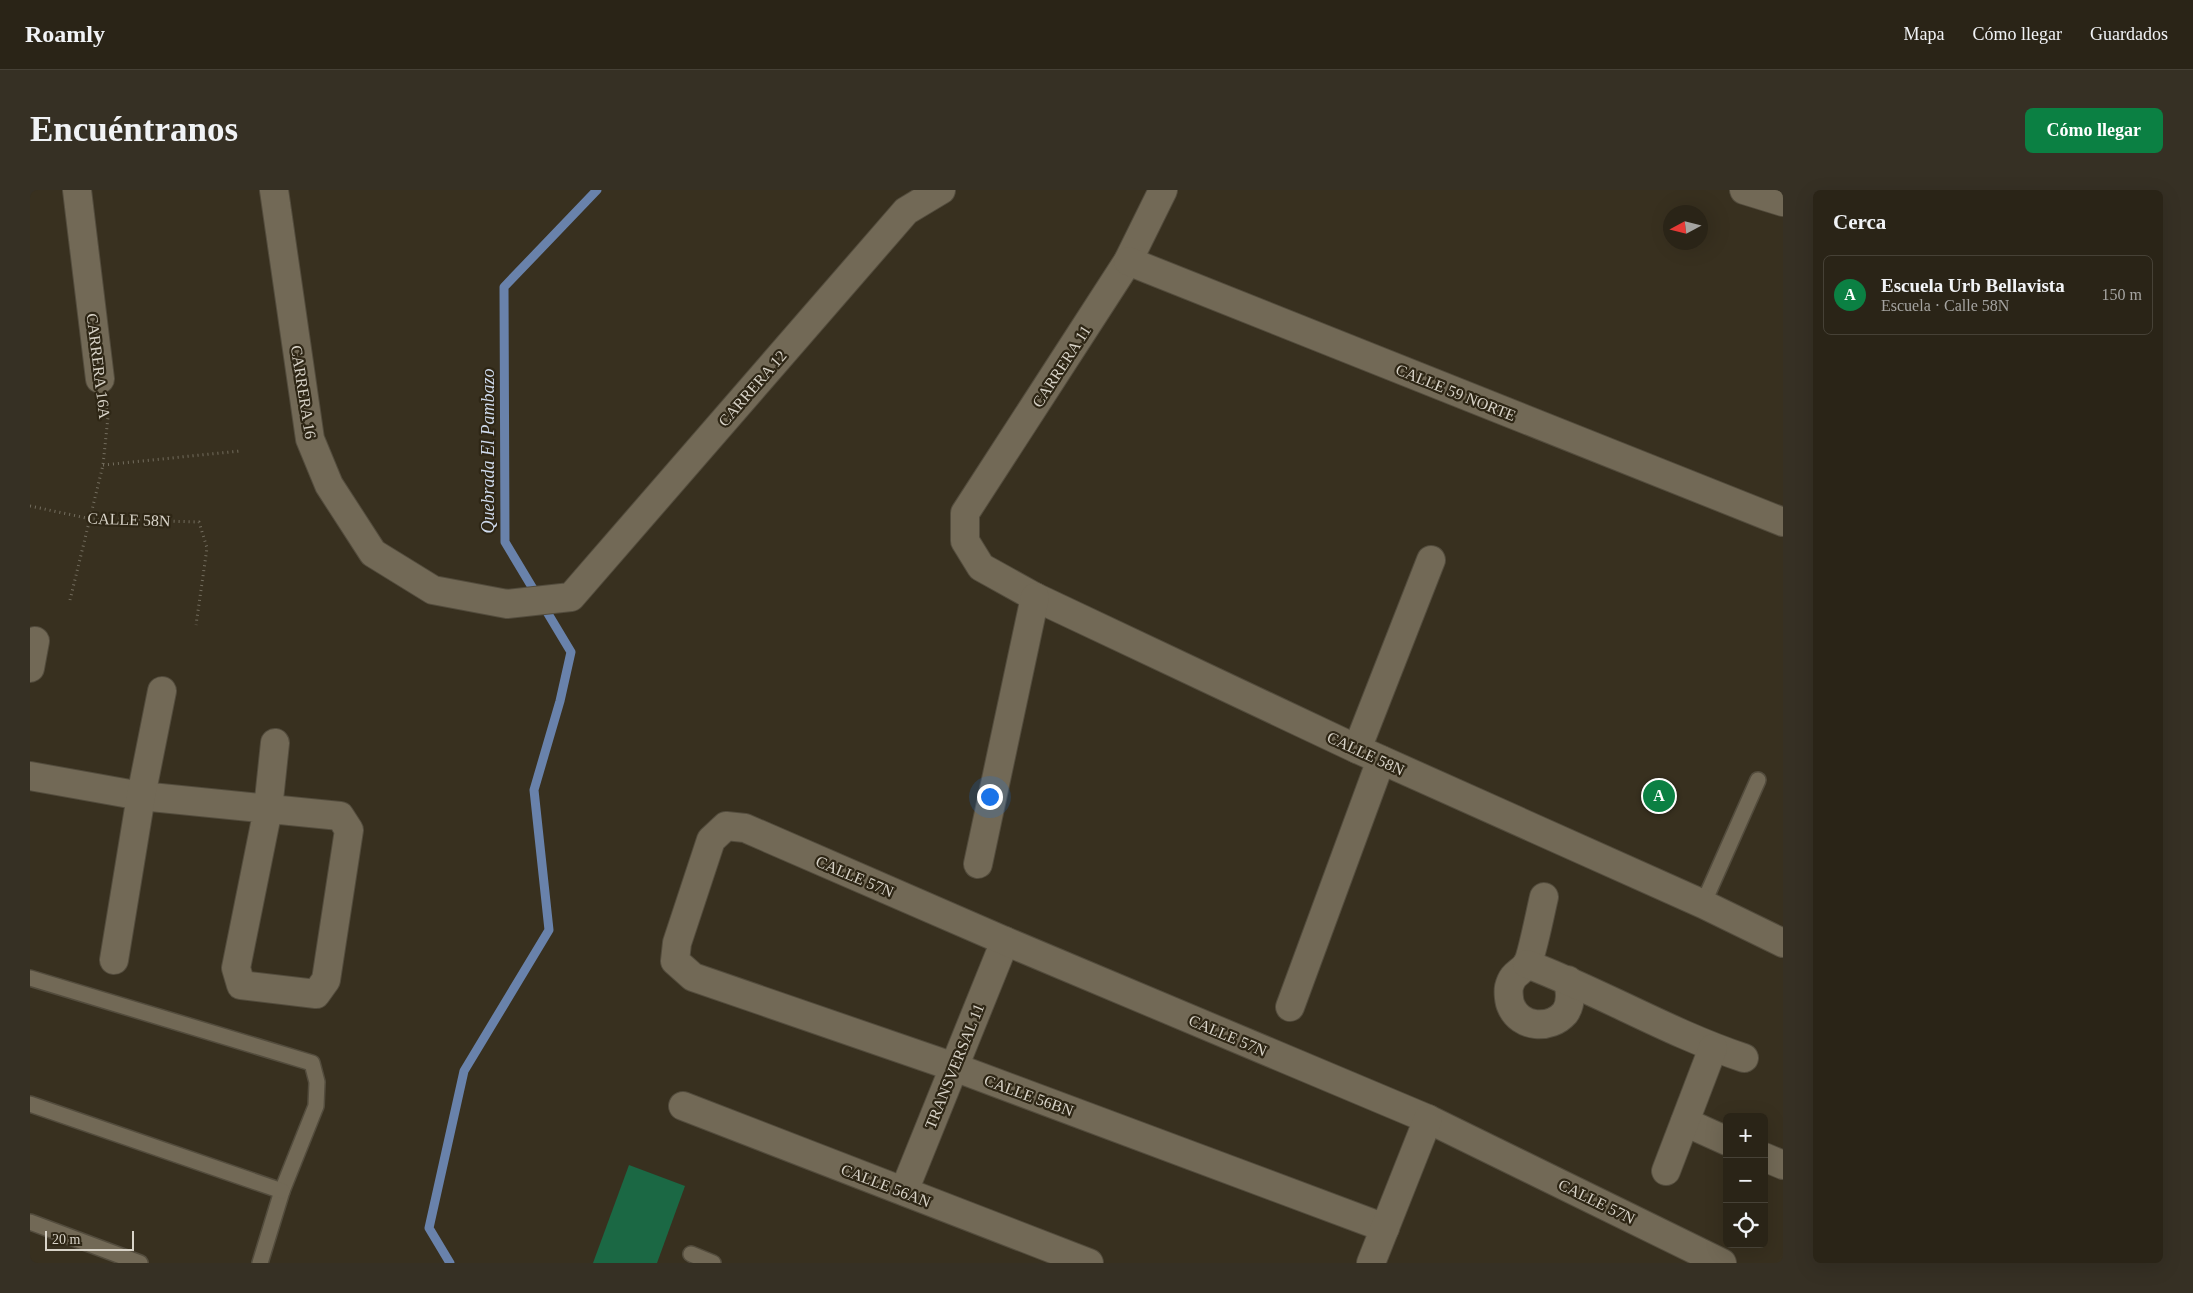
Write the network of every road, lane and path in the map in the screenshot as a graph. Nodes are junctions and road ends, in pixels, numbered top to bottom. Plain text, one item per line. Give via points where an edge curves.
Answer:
1 (78, 190) edge
2 (274, 190) edge
3 (941, 190) edge
4 (1163, 190) edge
5 (1744, 190) edge
6 (1783, 202) edge
7 (1128, 261) junction
8 (100, 379) joint
9 (240, 451) dead end
10 (103, 464) junction
11 (30, 506) edge
12 (91, 519) junction
13 (1783, 522) edge
14 (965, 541) joint
15 (1431, 560) dead end
16 (571, 597) joint
17 (1035, 597) junction
18 (70, 600) dead end
19 (196, 625) dead end
20 (35, 641) dead end
21 (30, 668) edge
22 (162, 691) dead end
23 (275, 743) dead end
24 (1357, 749) junction
25 (1381, 760) junction
26 (30, 776) edge
27 (1758, 780) dead end
28 (141, 796) junction
29 (268, 809) junction
30 (978, 864) dead end
31 (1544, 897) dead end
32 (1703, 904) junction
33 (1005, 941) junction
34 (1783, 943) edge
35 (114, 960) dead end
36 (675, 961) joint
37 (1527, 964) junction
38 (30, 978) edge
39 (1568, 980) junction
40 (1290, 1007) dead end
41 (1713, 1048) junction
42 (1744, 1058) dead end
43 (954, 1068) junction
44 (30, 1104) edge
45 (683, 1106) dead end
46 (1428, 1118) junction
47 (1685, 1122) junction
48 (1723, 1138) edge
49 (1766, 1158) edge
50 (1783, 1165) edge
51 (1666, 1171) dead end
52 (282, 1191) junction
53 (904, 1191) junction
54 (30, 1222) edge
55 (1385, 1228) junction
56 (691, 1254) dead end
57 (140, 1263) edge
58 (260, 1263) edge
59 (713, 1263) edge
60 (1090, 1263) edge
61 (1371, 1263) edge
62 (1722, 1263) edge

1 - 8 street, CARRERA 16A
2 - 16 street, CARRERA 16 via 310,439 330,485 373,553 433,590 507,604
3 - 16 street, CARRERA 12 via 906,211
4 - 7 street, CARRERA 11
5 - 6 street
7 - 13 street, CALLE 59 NORTE
7 - 14 street, CARRERA 11 via 965,513
8 - 10 path, CARRERA 16A via 108,417
9 - 10 path
10 - 12 path, CARRERA 16A
11 - 12 path, CALLE 58N
12 - 18 path, CARRERA 16A
12 - 19 path, CALLE 58N via 198,522 207,548
14 - 17 street, CALLE 58N via 982,567
15 - 24 street
17 - 24 street, CALLE 58N
17 - 30 street
20 - 21 street
22 - 28 street
23 - 29 street
24 - 25 street, CALLE 58N
25 - 32 street, CALLE 58N
25 - 40 street
26 - 28 street
27 - 32 lane
28 - 29 street
28 - 35 street
29 - 29 street via 236,968 241,985 316,994 326,980 348,830 340,816
31 - 37 street
32 - 34 street, CALLE 58N
33 - 36 street, CALLE 57N via 745,828 726,826 711,840 677,943
33 - 43 street, TRANSVERSAL 11
33 - 46 street, CALLE 57N
36 - 43 street, CALLE 56BN via 694,977
37 - 39 street
37 - 39 street via 1514,974 1508,990 1510,1006 1521,1019 1536,1025 1553,1022 1565,1012 1571,996
38 - 52 lane via 312,1063 318,1082 316,1106
39 - 41 street
41 - 42 street
41 - 47 street
43 - 53 street, TRANSVERSAL 11
43 - 55 street, CALLE 56BN
44 - 52 lane
45 - 53 street, CALLE 56AN
46 - 55 street
46 - 62 street, CALLE 57N
47 - 48 street
47 - 51 street
49 - 50 street
52 - 58 lane
53 - 60 street, CALLE 56AN
54 - 57 lane
55 - 61 street
56 - 59 lane

